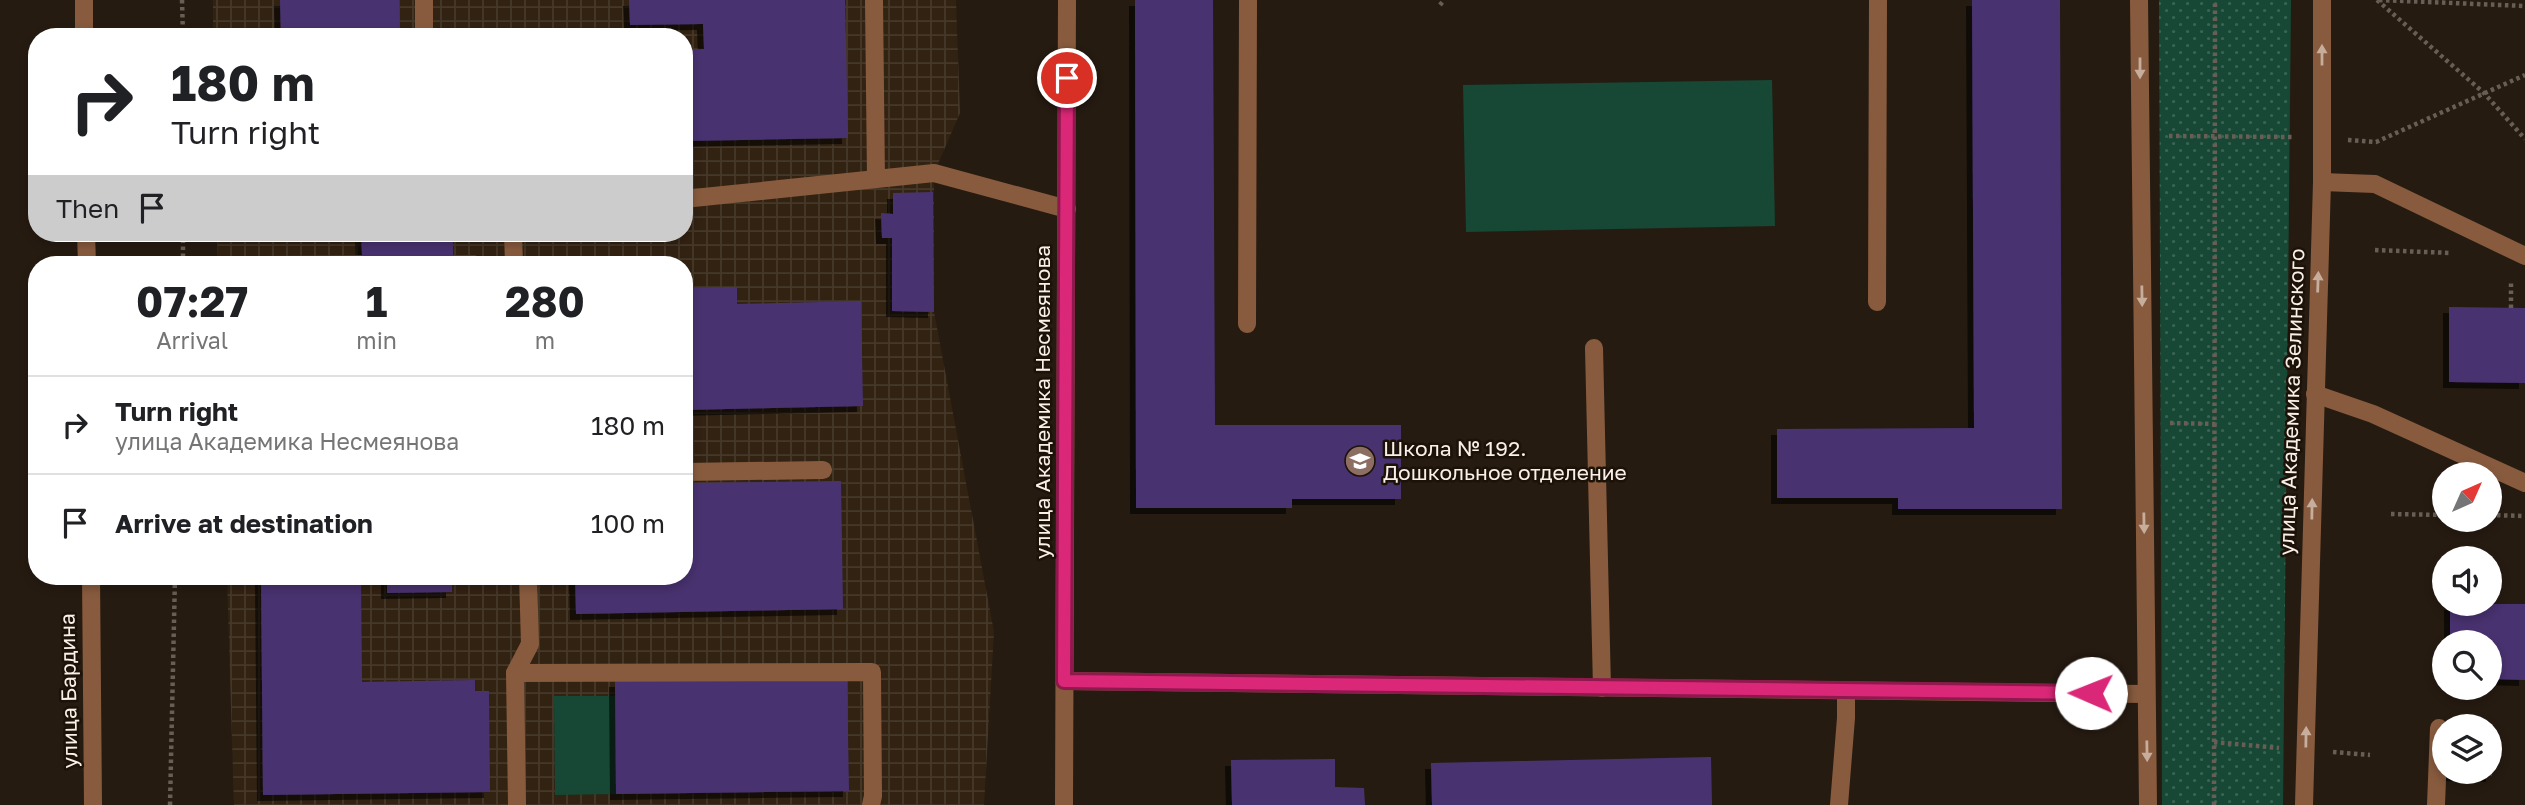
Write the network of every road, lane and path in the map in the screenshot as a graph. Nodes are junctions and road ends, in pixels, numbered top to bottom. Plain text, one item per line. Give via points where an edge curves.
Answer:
1 (84, 0) edge
2 (182, 0) edge
3 (424, 0) edge
4 (874, 0) edge
5 (1067, 0) edge
6 (1248, 0) edge
7 (1444, 0) edge
8 (1878, 0) edge
9 (2139, 0) edge
10 (2215, 0) edge
11 (2322, 0) edge
12 (2378, 0) edge
13 (1440, 5) dead end
14 (2525, 6) edge
15 (85, 28) edge
16 (183, 28) edge
17 (424, 28) edge
18 (2525, 75) edge
19 (2484, 93) junction
20 (2140, 135) junction
21 (2215, 136) junction
22 (2321, 137) junction
23 (2525, 139) edge
24 (876, 179) junction
25 (2322, 182) junction
26 (693, 198) edge
27 (1067, 209) junction
28 (2525, 256) edge
29 (1877, 303) dead end
30 (1247, 324) dead end
31 (1594, 348) dead end
32 (2315, 394) junction
33 (822, 470) dead end
34 (693, 472) edge
35 (2525, 483) edge
36 (2391, 513) dead end
37 (2432, 515) edge
38 (2502, 515) edge
39 (2525, 516) edge
40 (91, 585) edge
41 (175, 585) edge
42 (528, 585) edge
43 (515, 673) junction
44 (1064, 681) junction
45 (1602, 688) junction
46 (1846, 690) junction
47 (2146, 694) junction
48 (2437, 784) edge
49 (93, 805) edge
50 (170, 805) edge
51 (517, 805) edge
52 (871, 805) edge
53 (1064, 805) edge
54 (1839, 805) edge
55 (2148, 805) edge
56 (2214, 805) edge
57 (2304, 805) edge
58 (2436, 805) edge

1 - 15 street
2 - 16 path
3 - 17 street
4 - 24 street
5 - 27 street, улица Академика Несмеянова
6 - 30 street
7 - 13 path
8 - 29 street
9 -> 20 street
10 - 21 path
22 -> 11 street, улица Академика Зелинского
12 - 14 path
12 - 19 path
18 - 19 path
19 - 22 path via 2376,142
19 - 23 path
20 - 21 path
20 -> 47 street
21 - 22 path
21 - 56 path
22 - 25 street, улица Академика Зелинского
24 - 26 street
24 - 27 street via 934,173
25 - 28 street via 2375,184
32 -> 25 street, улица Академика Зелинского
27 - 44 street, улица Академика Несмеянова
31 - 45 street
32 - 35 street via 2373,414
57 -> 32 street, улица Академика Зелинского
33 - 34 street
36 - 37 path
38 - 39 path
40 - 49 street, улица Бардина
41 - 50 path
42 - 43 street via 530,644
43 - 51 street
43 - 52 street via 872,672
44 - 45 street
44 - 53 street, улица Академика Несмеянова
45 - 46 street
46 - 47 street
46 - 54 street
47 -> 55 street
48 - 58 street

